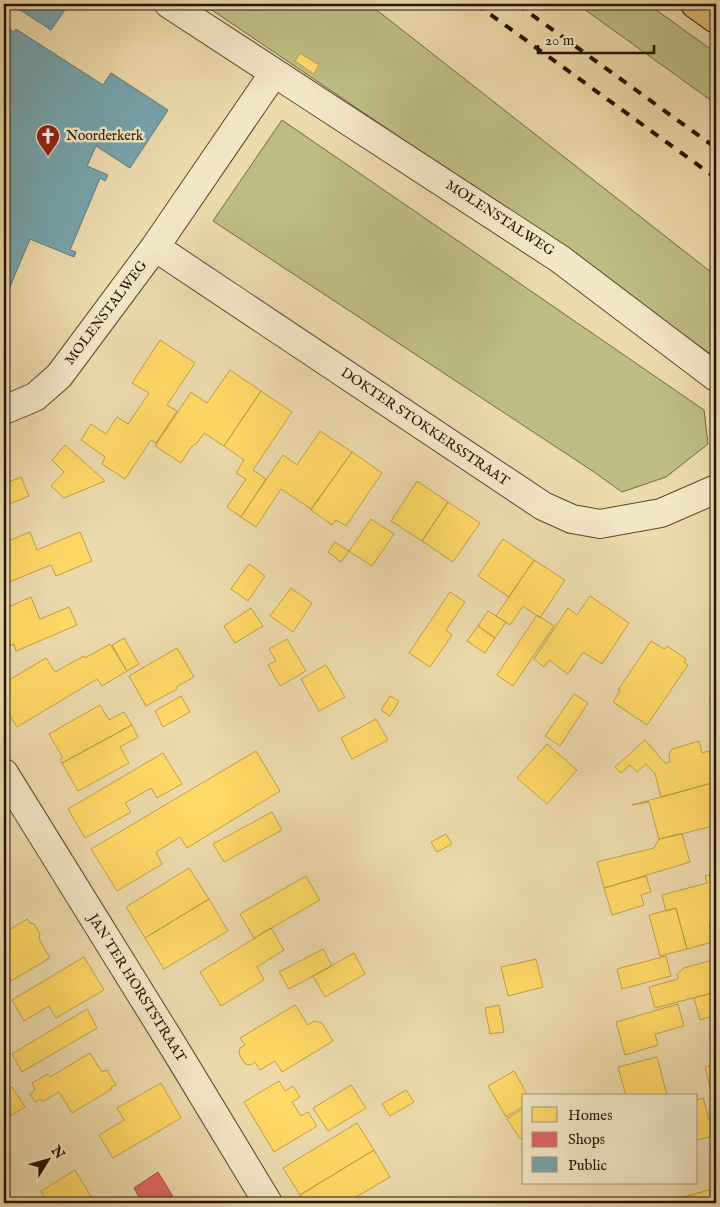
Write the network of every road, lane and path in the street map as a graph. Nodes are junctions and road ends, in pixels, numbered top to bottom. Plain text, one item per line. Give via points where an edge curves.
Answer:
1 (169, 4) edge
2 (695, 4) edge
3 (716, 19) edge
4 (274, 73) junction
5 (156, 247) junction
6 (716, 377) edge
7 (4, 410) edge
8 (716, 489) edge
9 (4, 773) edge
10 (268, 1203) edge

1 - 4 street, MOLENSTALWEG
2 - 3 main road
4 - 5 street, MOLENSTALWEG
4 - 6 street, MOLENSTALWEG via 560,259
5 - 7 street, MOLENSTALWEG via 59,376 35,397
5 - 8 street, DOKTER STOKKERSSTRAAT via 544,506 572,519 600,524 661,512
9 - 10 street, JAN TER HORSTSTRAAT

